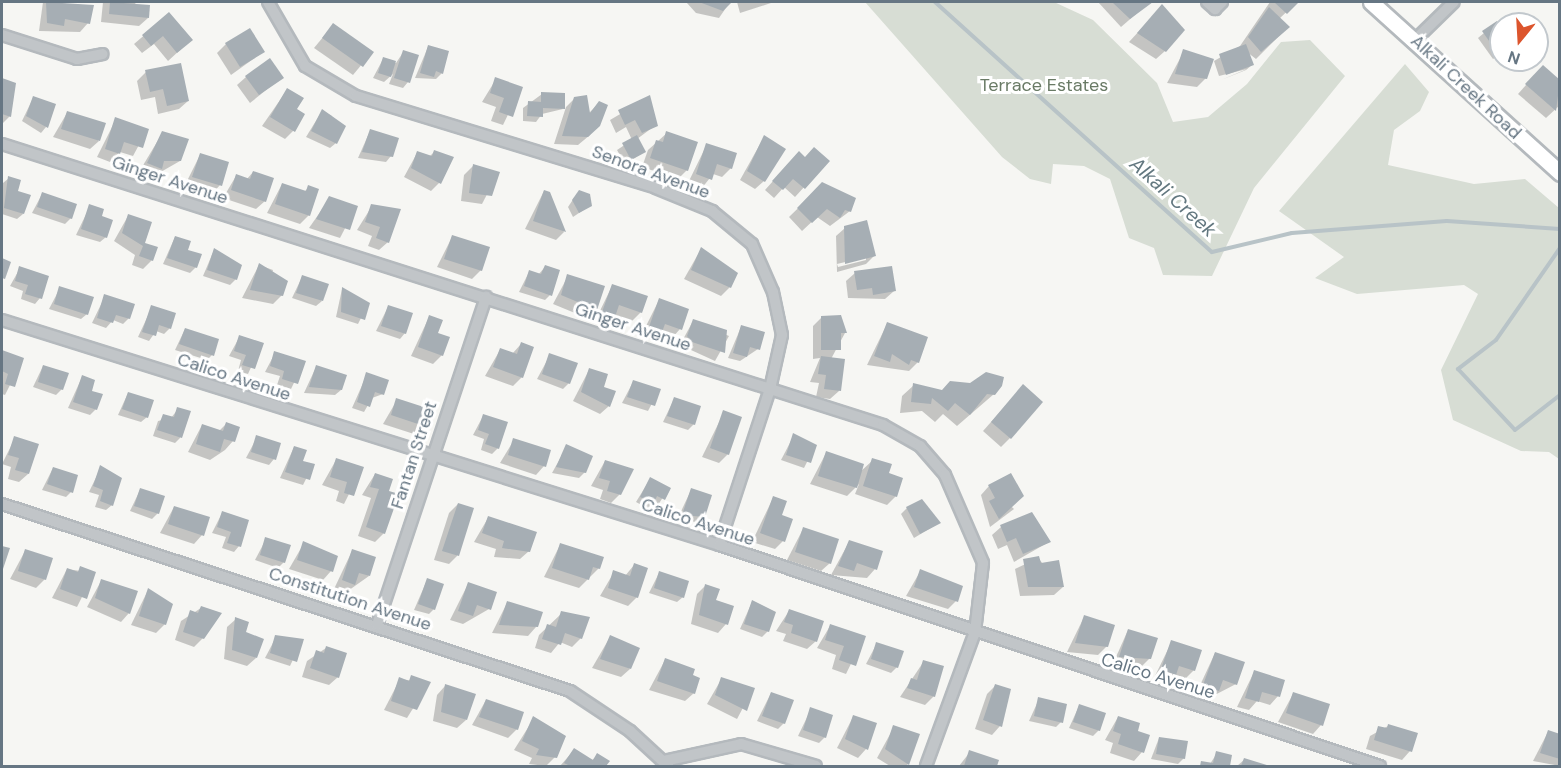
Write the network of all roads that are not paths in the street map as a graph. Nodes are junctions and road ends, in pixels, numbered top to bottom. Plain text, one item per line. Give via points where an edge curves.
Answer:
1 (268, 2) edge
2 (1207, 2) edge
3 (1222, 2) edge
4 (1371, 2) edge
5 (1454, 2) edge
6 (2, 35) edge
7 (1416, 40) junction
8 (103, 54) dead end
9 (2, 144) edge
10 (1560, 173) edge
11 (486, 297) junction
12 (2, 320) edge
13 (770, 389) junction
14 (430, 456) junction
15 (2, 504) edge
16 (719, 545) junction
17 (377, 625) junction
18 (975, 632) junction
19 (666, 764) edge
20 (816, 766) edge
21 (926, 766) edge
22 (1380, 766) edge

1 - 13 street, Senora Avenue via 305,66 356,96 656,188 712,211 752,244 773,292 782,335
2 - 3 street via 1215,9
4 - 7 street, Alkali Creek Road
5 - 7 street
6 - 8 street via 77,59
7 - 10 street, Alkali Creek Road
9 - 11 street, Ginger Avenue
11 - 13 street, Ginger Avenue
11 - 14 street, Fantan Street
12 - 14 street, Calico Avenue
13 - 16 street, Senora Avenue
13 - 18 street, Ginger Avenue via 884,425 920,446 945,475 983,563
14 - 16 street, Calico Avenue
14 - 17 street, Fantan Street
15 - 17 street, Constitution Avenue
16 - 18 street, Calico Avenue
17 - 19 street, Constitution Avenue via 570,691
18 - 21 street, Ginger Avenue
18 - 22 street, Calico Avenue
19 - 20 street via 741,744

